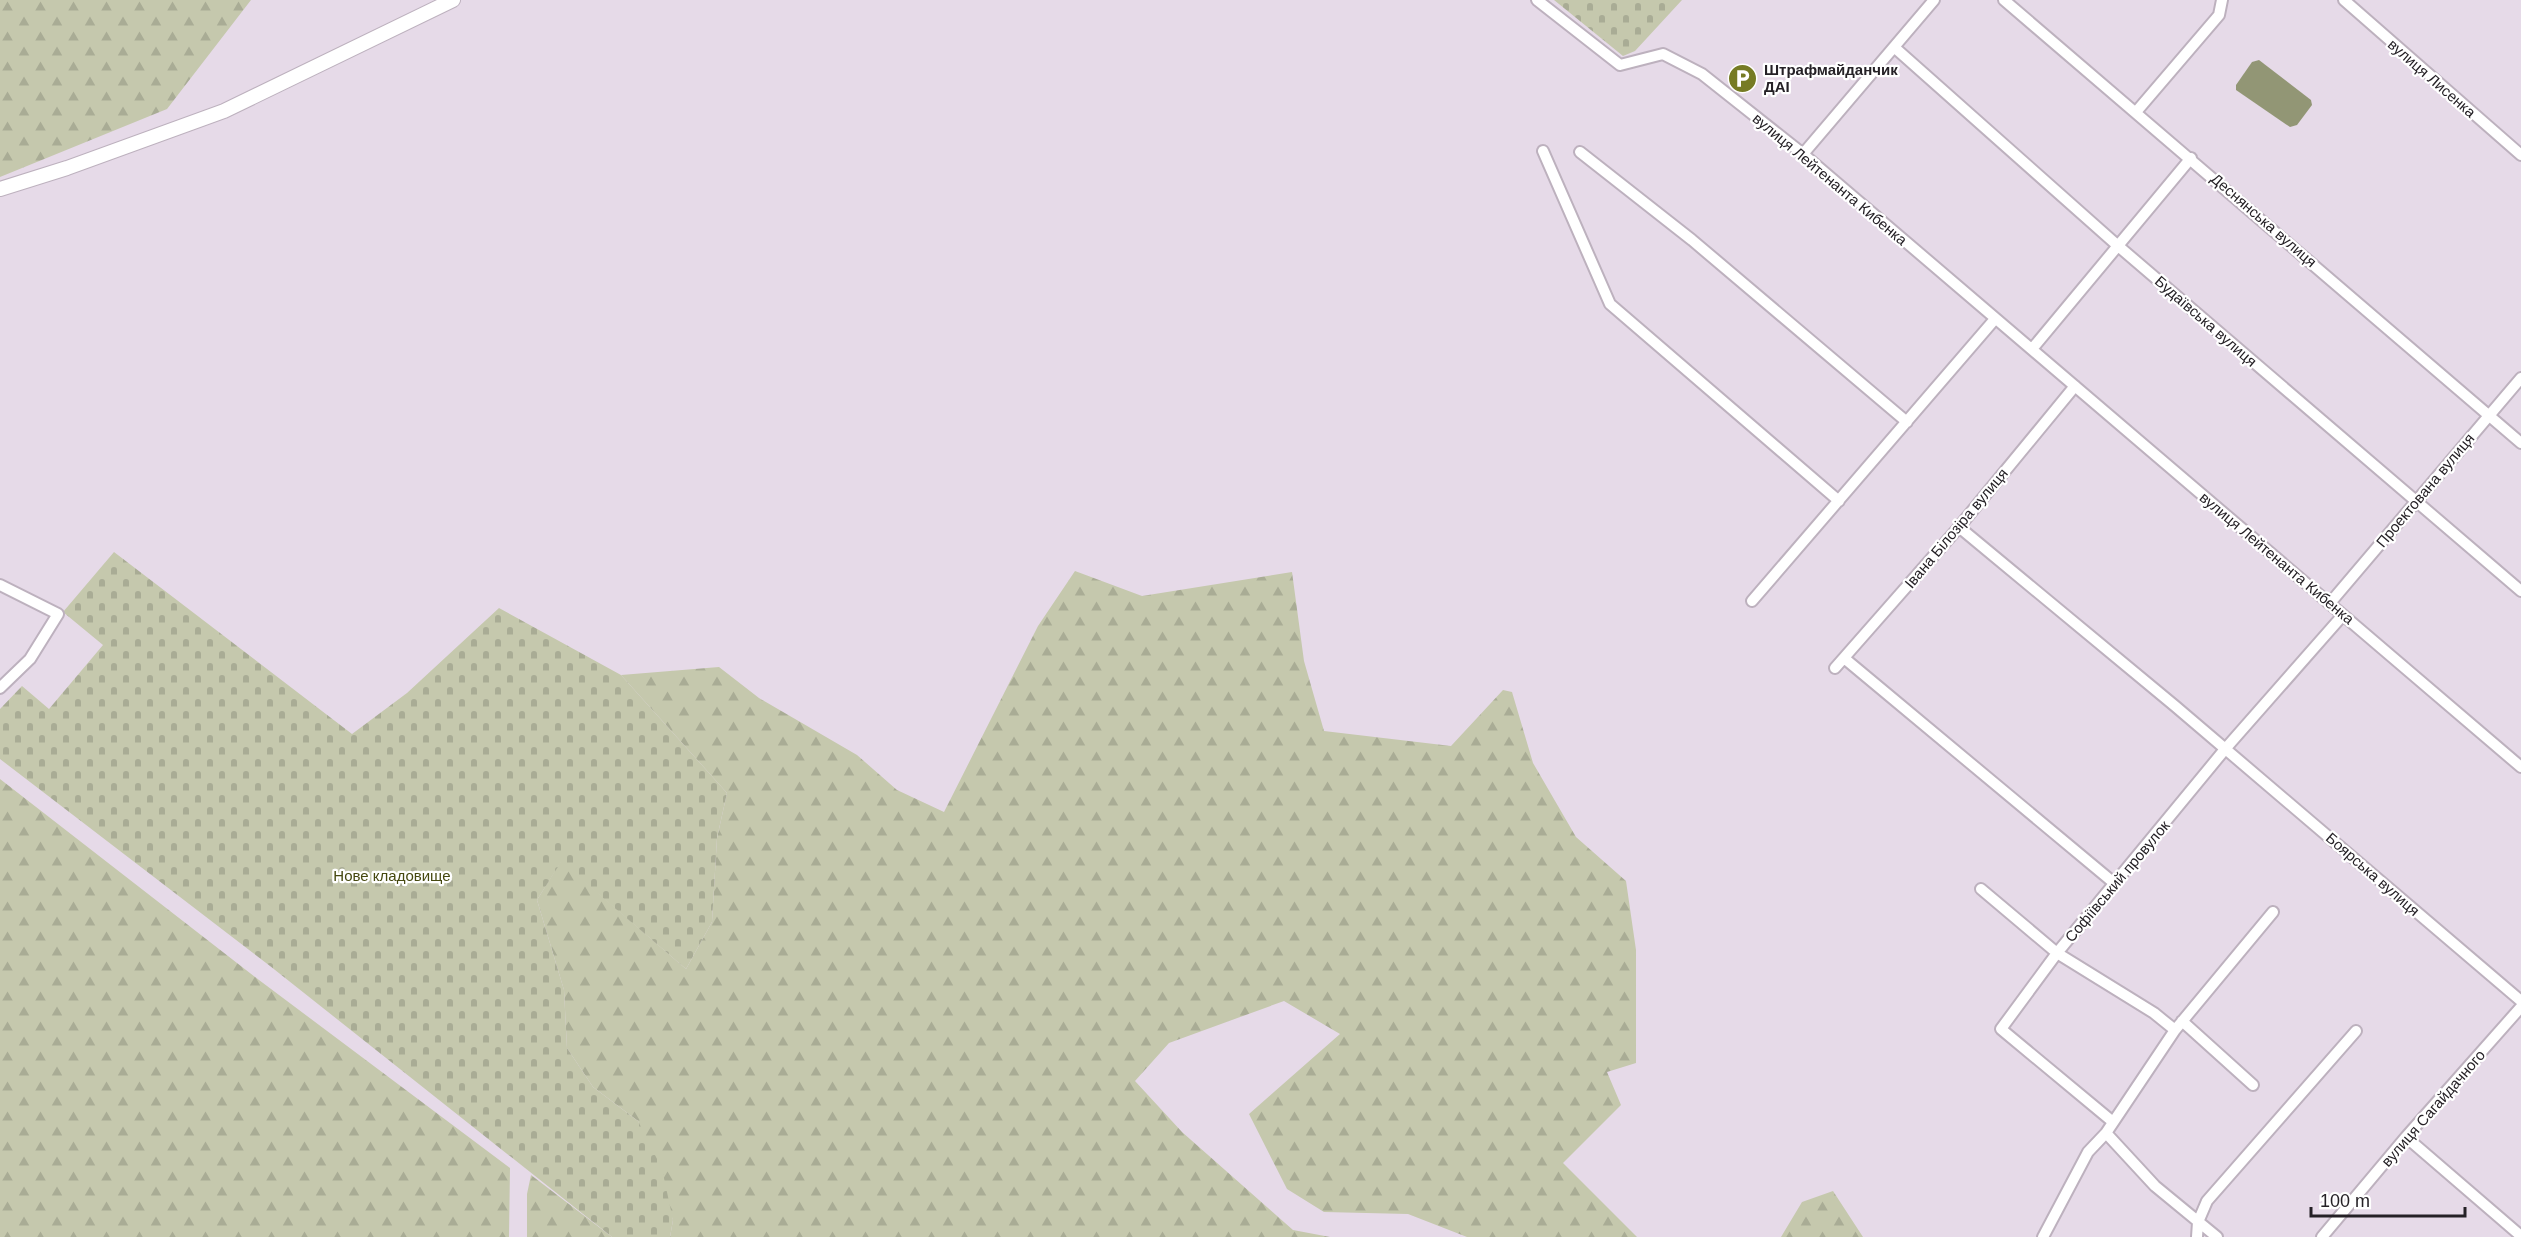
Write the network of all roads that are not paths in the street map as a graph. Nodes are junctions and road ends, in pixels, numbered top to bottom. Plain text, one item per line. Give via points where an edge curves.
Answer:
1 (453, 0) edge
2 (1537, 0) edge
3 (1934, 0) edge
4 (2004, 0) edge
5 (2222, 0) edge
6 (2344, 0) edge
7 (1894, 47) junction
8 (2136, 112) junction
9 (1544, 151) dead end
10 (1580, 152) dead end
11 (1803, 154) junction
12 (2521, 155) edge
13 (2191, 158) junction
14 (0, 189) edge
15 (2117, 245) junction
16 (1995, 319) junction
17 (2032, 349) junction
18 (2521, 378) edge
19 (2075, 386) junction
20 (2489, 414) junction
21 (1907, 422) junction
22 (2521, 443) edge
23 (1839, 501) junction
24 (2415, 501) junction
25 (1959, 527) junction
26 (0, 585) edge
27 (2521, 591) edge
28 (1752, 601) dead end
29 (2330, 603) junction
30 (2343, 615) junction
31 (1844, 658) junction
32 (1835, 668) dead end
33 (0, 688) edge
34 (2226, 748) junction
35 (2521, 767) edge
36 (2114, 883) junction
37 (1982, 889) dead end
38 (2273, 912) dead end
39 (2057, 953) junction
40 (2521, 1001) edge
41 (2521, 1007) edge
42 (2179, 1025) junction
43 (2356, 1031) dead end
44 (2253, 1085) dead end
45 (2113, 1122) junction
46 (2106, 1133) junction
47 (2406, 1137) junction
48 (2198, 1222) junction
49 (2521, 1236) edge
50 (2043, 1237) edge
51 (2197, 1237) edge
52 (2217, 1237) edge
53 (2322, 1237) edge

1 - 14 street via 224,111
2 - 11 street, вулиця Лейтенанта Кибенка via 1620,65 1663,54 1680,60
3 - 7 street
4 - 8 street, Деснянська вулиця
5 - 8 street via 2219,15
6 - 12 street, вулиця Лисенка
7 - 11 street
7 - 15 street, Будаївська вулиця
8 - 13 street, Деснянська вулиця
9 - 23 street via 1610,304
10 - 21 street via 1692,240
11 - 16 street, вулиця Лейтенанта Кибенка
13 - 15 street
13 - 20 street, Деснянська вулиця
15 - 17 street
15 - 24 street, Будаївська вулиця
16 - 17 street, вулиця Лейтенанта Кибенка
16 - 21 street
17 - 19 street, вулиця Лейтенанта Кибенка
18 - 20 street, Проектована вулиця
19 - 25 street, Івана Білозіра вулиця
19 - 29 street, вулиця Лейтенанта Кибенка
20 - 22 street, Деснянська вулиця
20 - 24 street, Проектована вулиця
21 - 23 street
23 - 28 street
24 - 27 street, Будаївська вулиця
24 - 29 street, Проектована вулиця
25 - 31 street, Івана Білозіра вулиця
25 - 34 street, Боярська вулиця
26 - 33 street via 58,614 30,659
29 - 30 street, вулиця Лейтенанта Кибенка
30 - 34 street, Софіївський провулок
30 - 35 street, вулиця Лейтенанта Кибенка
31 - 32 street, Івана Білозіра вулиця
31 - 36 street
34 - 36 street, Софіївський провулок
34 - 40 street, Боярська вулиця
36 - 39 street, Софіївський провулок
37 - 39 street
38 - 42 street
39 - 42 street, Софіївський провулок
39 - 45 street via 2001,1029
41 - 47 street, вулиця Сагайдачного
42 - 44 street, Софіївський провулок
42 - 45 street
43 - 48 street via 2207,1201
45 - 46 street
46 - 48 street via 2155,1186
46 - 50 street via 2088,1152
47 - 49 street
47 - 53 street, вулиця Сагайдачного
48 - 51 street
48 - 52 street

